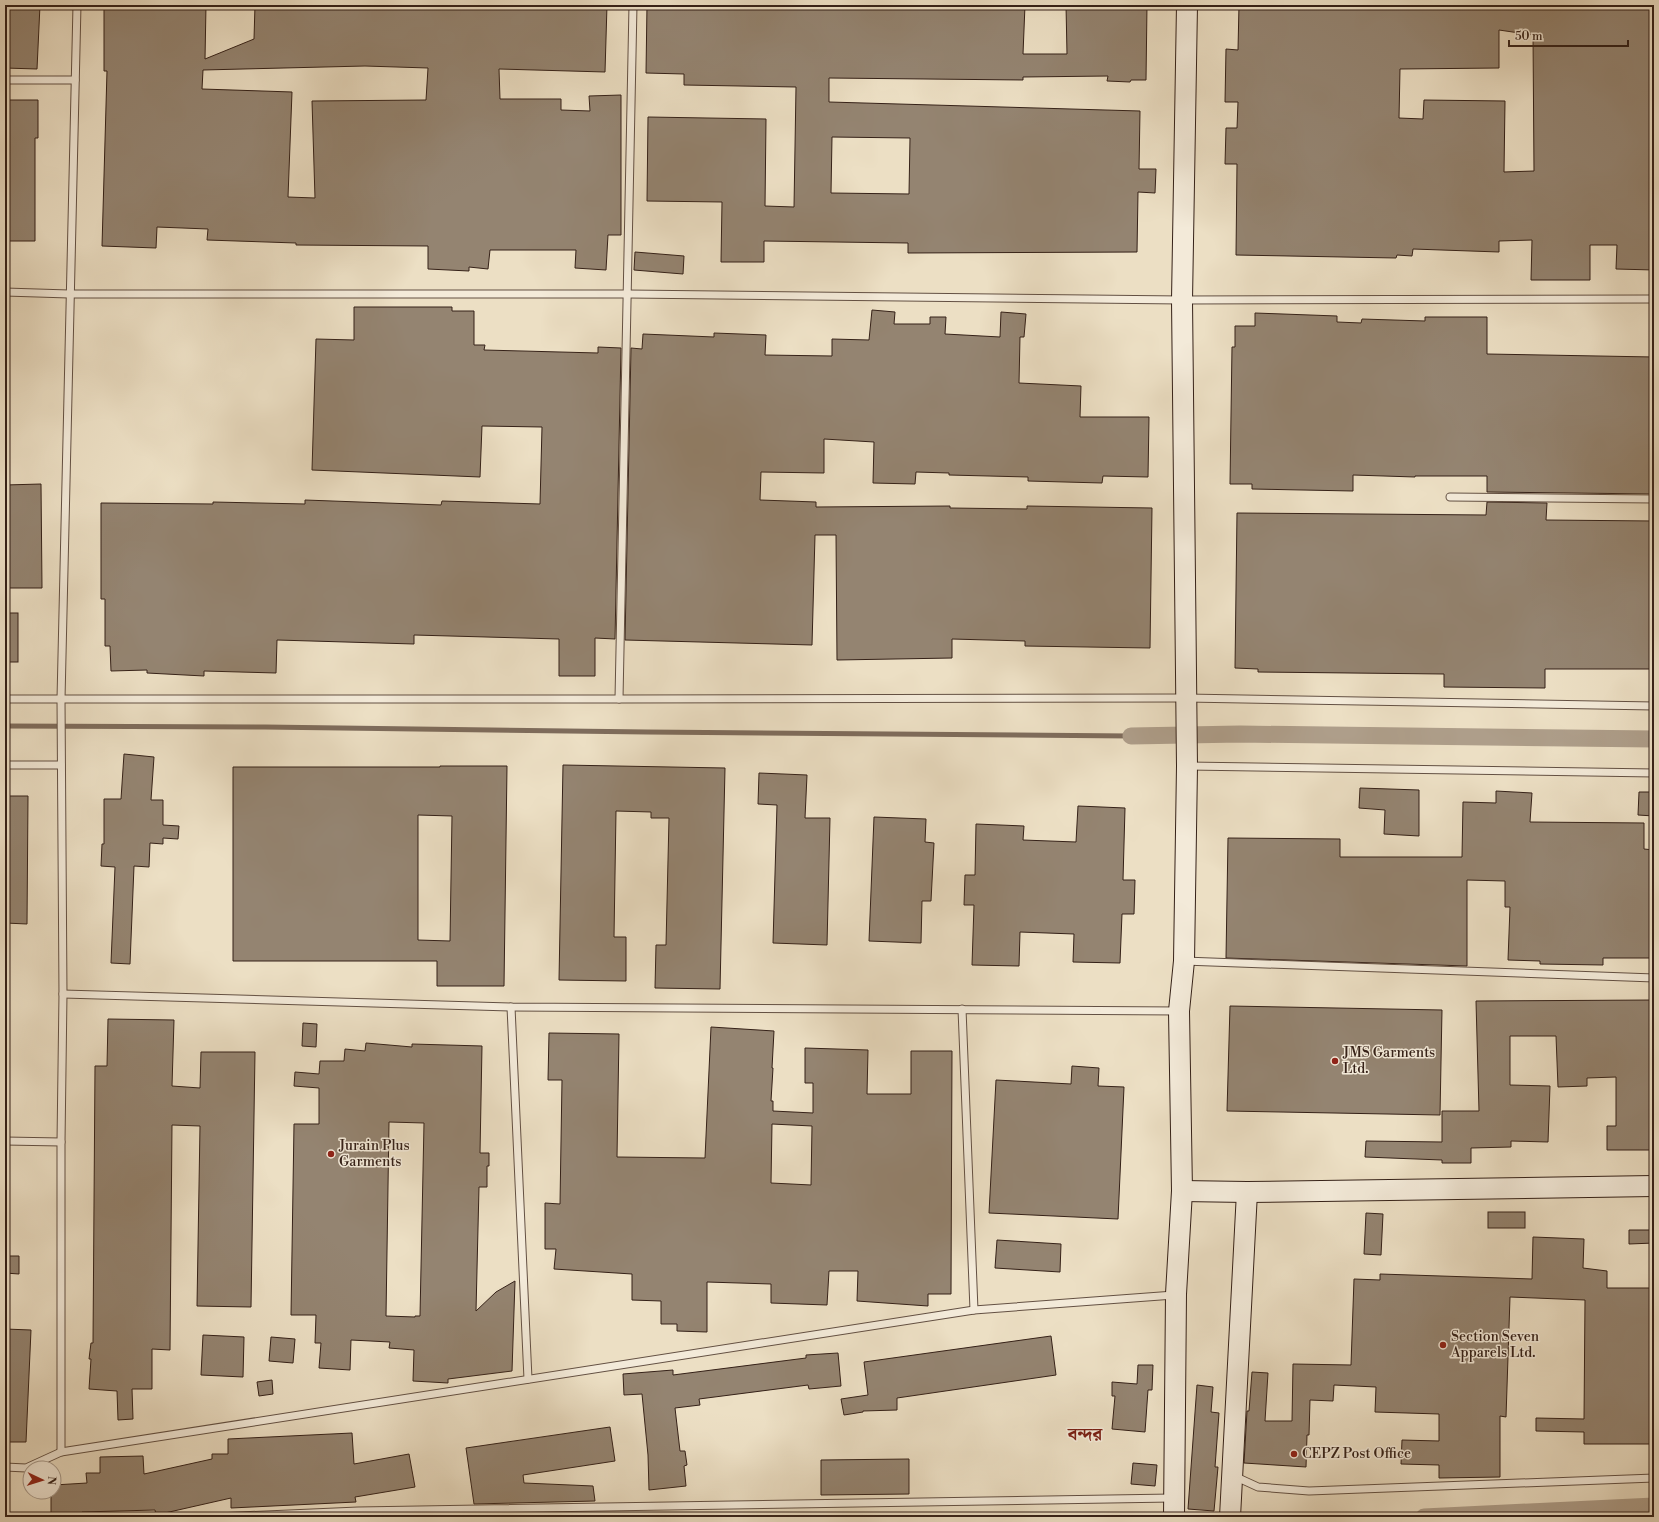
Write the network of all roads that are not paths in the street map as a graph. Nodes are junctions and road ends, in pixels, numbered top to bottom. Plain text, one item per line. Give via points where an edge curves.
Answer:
1 (77, 5) edge
2 (633, 5) edge
3 (1186, 5) edge
4 (5, 80) edge
5 (75, 80) junction
6 (5, 292) edge
7 (69, 294) junction
8 (628, 294) junction
9 (1654, 299) edge
10 (1182, 300) junction
11 (1450, 497) dead end
12 (1654, 499) edge
13 (5, 699) edge
14 (61, 699) junction
15 (619, 699) junction
16 (1187, 705) junction
17 (1654, 706) edge
18 (5, 765) edge
19 (61, 765) junction
20 (1187, 766) junction
21 (1654, 773) edge
22 (1184, 961) junction
23 (1654, 978) edge
24 (63, 994) junction
25 (511, 1007) junction
26 (962, 1009) junction
27 (1179, 1011) junction
28 (5, 1141) edge
29 (61, 1142) junction
30 (1654, 1186) edge
31 (1182, 1191) junction
32 (1246, 1192) junction
33 (1176, 1294) junction
34 (974, 1310) junction
35 (528, 1379) junction
36 (61, 1452) junction
37 (5, 1467) edge
38 (1232, 1476) junction
39 (1654, 1478) edge
40 (1174, 1507) edge
41 (216, 1517) edge
42 (1230, 1517) edge

1 - 5 lane
2 - 8 lane
3 - 10 street
4 - 5 lane
5 - 7 lane
6 - 7 lane
7 - 8 lane
7 - 14 lane
8 - 10 lane
8 - 15 lane
9 - 10 lane
10 - 16 street
11 - 12 lane
13 - 14 lane
14 - 15 lane
14 - 19 lane
15 - 16 lane
16 - 17 lane
16 - 20 street
18 - 19 lane
19 - 24 lane
20 - 21 lane
20 - 22 street
22 - 23 lane
22 - 27 street
24 - 25 lane
24 - 29 lane
25 - 26 lane
25 - 35 lane
26 - 27 lane
26 - 34 lane
27 - 31 street
28 - 29 lane
29 - 36 lane
30 - 32 street
31 - 32 street
31 - 33 street
32 - 38 street
33 - 34 lane
33 - 40 street
34 - 35 lane
35 - 36 lane
36 - 37 lane via 26,1468
38 - 39 lane via 1258,1487 1309,1491
38 - 42 street
40 - 41 lane via 366,1511

